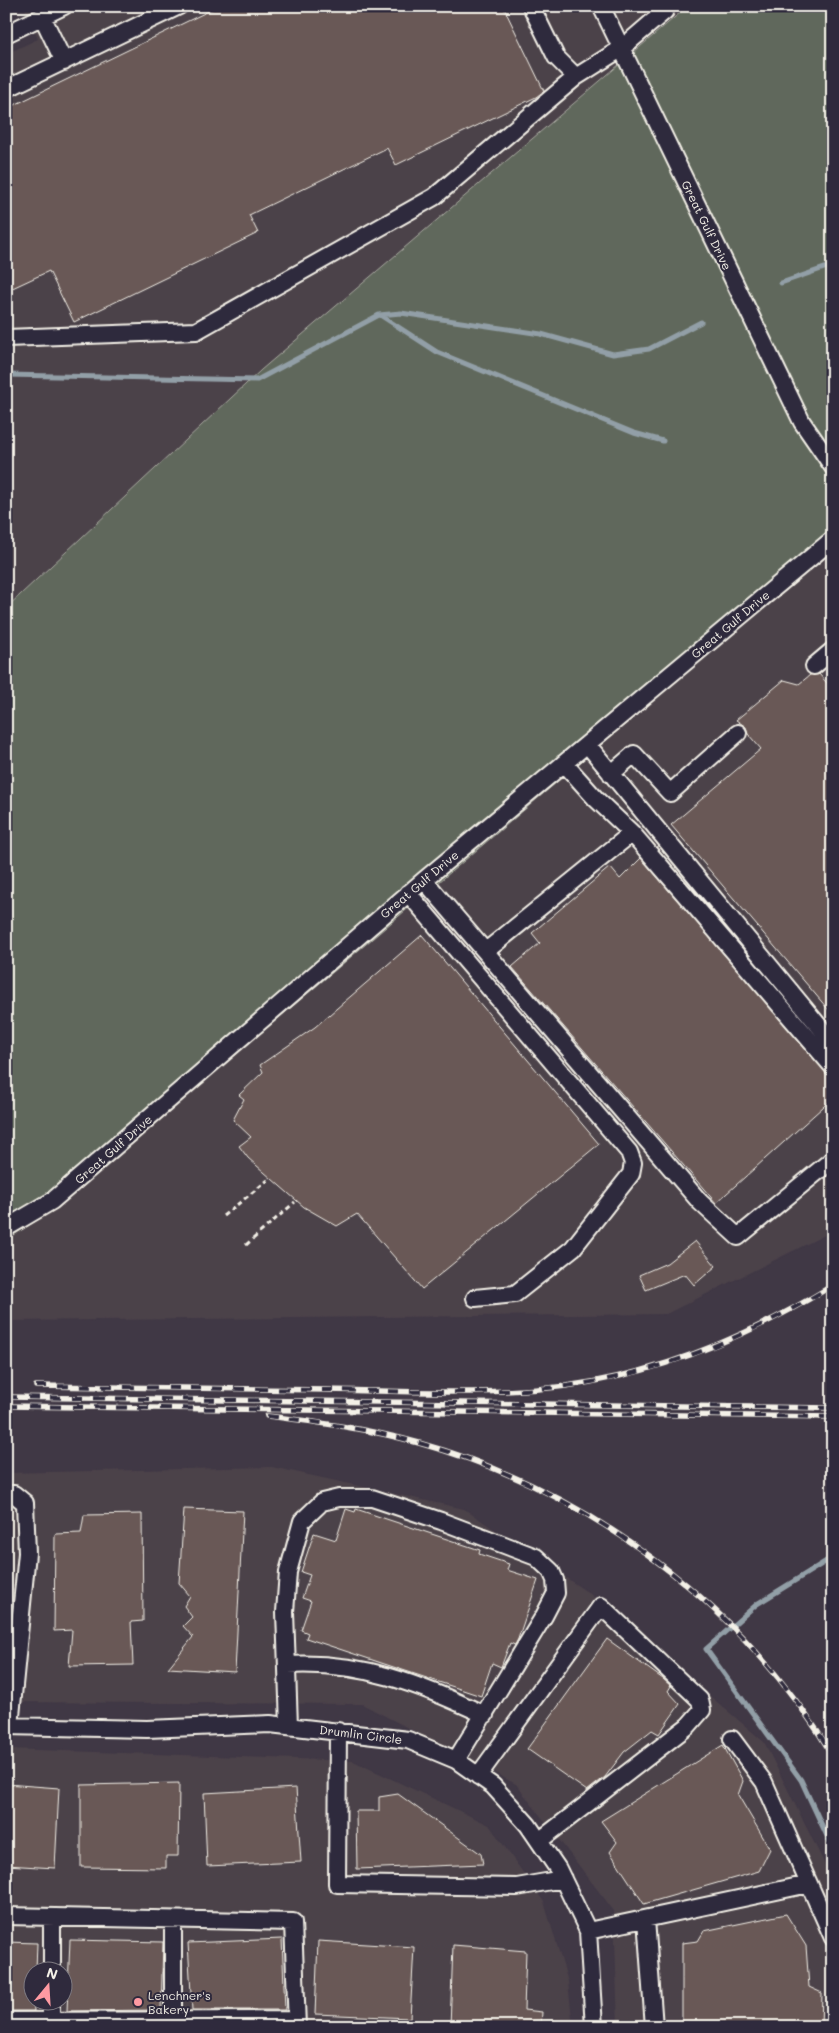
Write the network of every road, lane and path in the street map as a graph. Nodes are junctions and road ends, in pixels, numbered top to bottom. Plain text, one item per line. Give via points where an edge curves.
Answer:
1 (64, 6) edge
2 (178, 6) edge
3 (531, 6) edge
4 (601, 6) edge
5 (663, 6) edge
6 (42, 16) junction
7 (6, 34) edge
8 (622, 48) junction
9 (64, 62) junction
10 (576, 77) junction
11 (6, 90) edge
12 (6, 338) edge
13 (833, 467) edge
14 (833, 539) edge
15 (833, 650) edge
16 (814, 666) dead end
17 (738, 733) dead end
18 (587, 744) junction
19 (564, 763) junction
20 (611, 774) junction
21 (632, 833) junction
22 (424, 880) junction
23 (408, 893) junction
24 (486, 952) junction
25 (833, 1043) edge
26 (833, 1067) edge
27 (833, 1159) edge
28 (268, 1180) dead end
29 (295, 1202) dead end
30 (223, 1216) dead end
31 (6, 1228) edge
32 (246, 1245) dead end
33 (475, 1298) dead end
34 (6, 1494) edge
35 (288, 1666) junction
36 (485, 1715) junction
37 (8, 1726) edge
38 (289, 1726) junction
39 (338, 1731) junction
40 (732, 1739) dead end
41 (456, 1760) junction
42 (478, 1776) junction
43 (539, 1841) junction
44 (563, 1880) junction
45 (809, 1884) junction
46 (6, 1916) edge
47 (52, 1917) junction
48 (646, 1919) junction
49 (173, 1920) junction
50 (588, 1931) junction
51 (833, 1938) edge
52 (52, 1960) edge
53 (51, 2010) edge
54 (6, 2021) edge
55 (173, 2023) edge
56 (296, 2023) edge
57 (51, 2024) edge
58 (594, 2027) edge
59 (654, 2027) edge

1 - 6 street
2 - 9 street
3 - 10 street via 556,57
4 - 8 street, Great Gulf Drive
5 - 8 street via 665,10
6 - 7 street
6 - 9 street
8 - 10 street
8 - 13 street, Great Gulf Drive via 802,422
9 - 11 street
10 - 12 street via 434,197 196,331
14 - 18 street, Great Gulf Drive
15 - 16 street
17 - 20 street via 670,793 634,754
18 - 19 street, Great Gulf Drive
18 - 20 street
19 - 21 street
19 - 22 street, Great Gulf Drive
20 - 25 street
21 - 24 street
21 - 26 street
22 - 23 street, Great Gulf Drive
22 - 24 street
23 - 31 street, Great Gulf Drive via 52,1202
23 - 33 street via 629,1152 633,1163 631,1174 620,1190 573,1248 515,1294
24 - 27 street via 700,1202 738,1237
28 - 30 path
29 - 32 path
34 - 37 street via 14,1494 25,1503 28,1553
35 - 36 street via 329,1664 363,1670 441,1694
35 - 36 street via 285,1612 288,1572 302,1520 322,1502 339,1498 372,1498 536,1557 551,1571 556,1594
35 - 38 street
36 - 41 street
37 - 38 street, Drumlin Circle via 147,1729
38 - 39 street, Drumlin Circle
39 - 41 street, Drumlin Circle via 408,1740
39 - 44 street via 337,1884 517,1887
40 - 45 street via 764,1782
41 - 42 street, Drumlin Circle
42 - 43 street, Drumlin Circle via 493,1786
42 - 43 street via 601,1606 700,1700 702,1710 688,1726
43 - 44 street, Drumlin Circle
44 - 50 street, Drumlin Circle
45 - 48 street
45 - 51 street
46 - 47 street
47 - 49 street
47 - 52 street
48 - 50 street
48 - 59 street
49 - 55 street
49 - 56 street via 293,1922
50 - 58 street, Drumlin Circle
53 - 57 street
54 - 57 street
55 - 56 street
55 - 57 street

